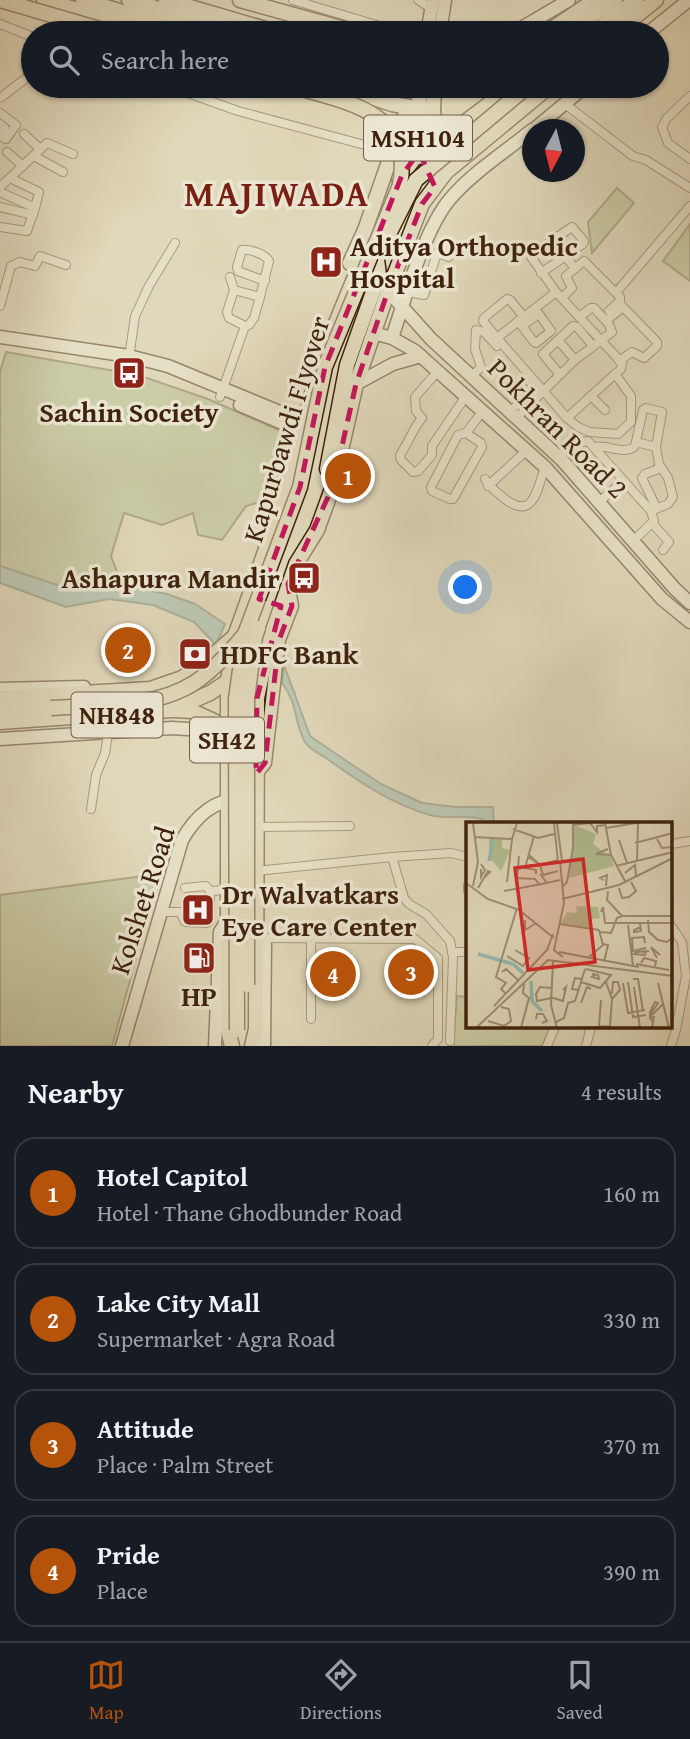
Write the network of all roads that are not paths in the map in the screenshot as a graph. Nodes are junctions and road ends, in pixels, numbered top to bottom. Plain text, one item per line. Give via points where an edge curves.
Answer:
1 (0, 0) edge
2 (44, 0) edge
3 (129, 0) edge
4 (166, 0) edge
5 (240, 0) edge
6 (293, 0) edge
7 (418, 0) edge
8 (446, 0) edge
9 (569, 0) edge
10 (595, 0) edge
11 (656, 0) edge
12 (689, 0) edge
13 (625, 3) edge
14 (80, 5) edge
15 (432, 5) edge
16 (72, 21) edge
17 (123, 21) edge
18 (144, 21) edge
19 (198, 21) edge
20 (238, 21) edge
21 (316, 21) edge
22 (363, 21) edge
23 (442, 21) edge
24 (533, 21) edge
25 (564, 21) edge
26 (590, 21) edge
27 (607, 21) edge
28 (629, 21) edge
29 (663, 21) edge
30 (0, 24) edge
31 (21, 32) edge
32 (21, 82) edge
33 (690, 96) edge
34 (0, 98) edge
35 (202, 98) edge
36 (334, 98) edge
37 (380, 98) edge
38 (420, 98) edge
39 (427, 98) edge
40 (497, 98) edge
41 (514, 98) edge
42 (536, 98) edge
43 (572, 98) edge
44 (565, 104) junction
45 (420, 109) junction
46 (0, 111) edge
47 (547, 119) edge
48 (14, 120) dead end
49 (0, 124) edge
50 (24, 134) dead end
51 (522, 139) edge
52 (437, 143) junction
53 (394, 147) junction
54 (419, 147) junction
55 (8, 152) dead end
56 (37, 153) junction
57 (73, 154) dead end
58 (690, 159) edge
59 (23, 166) junction
60 (63, 172) dead end
61 (446, 173) junction
62 (10, 178) junction
63 (435, 187) junction
64 (690, 188) edge
65 (0, 191) edge
66 (690, 206) edge
67 (0, 207) edge
68 (34, 211) junction
69 (0, 227) edge
70 (552, 241) junction
71 (175, 243) dead end
72 (449, 257) dead end
73 (565, 257) junction
74 (377, 258) junction
75 (66, 265) dead end
76 (575, 268) junction
77 (541, 273) junction
78 (230, 277) dead end
79 (265, 281) junction
80 (620, 288) dead end
81 (234, 290) junction
82 (388, 290) junction
83 (408, 292) junction
84 (559, 295) junction
85 (260, 297) junction
86 (343, 302) junction
87 (0, 306) edge
88 (403, 306) junction
89 (579, 317) junction
90 (604, 319) junction
91 (521, 321) junction
92 (245, 326) junction
93 (373, 333) junction
94 (0, 337) edge
95 (392, 338) junction
96 (497, 338) junction
97 (558, 341) junction
98 (596, 343) junction
99 (0, 344) edge
100 (421, 356) junction
101 (575, 360) junction
102 (129, 361) junction
103 (619, 361) junction
104 (479, 370) junction
105 (438, 371) junction
106 (615, 374) junction
107 (559, 375) junction
108 (356, 384) junction
109 (544, 391) junction
110 (222, 393) junction
111 (466, 396) junction
112 (591, 396) junction
113 (605, 410) dead end
114 (482, 412) junction
115 (513, 414) junction
116 (567, 418) junction
117 (302, 426) junction
118 (466, 433) junction
119 (636, 442) junction
120 (594, 447) junction
121 (656, 447) junction
122 (527, 450) junction
123 (560, 458) junction
124 (545, 467) junction
125 (661, 468) junction
126 (623, 481) junction
127 (599, 502) junction
128 (654, 509) junction
129 (652, 523) junction
130 (633, 541) junction
131 (663, 550) dead end
132 (296, 564) junction
133 (249, 596) junction
134 (690, 603) edge
135 (286, 606) junction
136 (690, 622) edge
137 (240, 635) junction
138 (269, 642) junction
139 (244, 678) junction
140 (260, 679) junction
141 (228, 681) junction
142 (0, 689) edge
143 (150, 689) junction
144 (0, 698) edge
145 (0, 710) edge
146 (172, 710) junction
147 (0, 722) edge
148 (227, 731) junction
149 (108, 733) junction
150 (0, 739) edge
151 (261, 769) junction
152 (235, 799) junction
153 (91, 809) dead end
154 (350, 826) dead end
155 (256, 827) junction
156 (690, 841) edge
157 (672, 844) edge
158 (466, 856) edge
159 (392, 857) junction
160 (256, 871) junction
161 (185, 888) dead end
162 (228, 890) junction
163 (210, 891) junction
164 (161, 912) junction
165 (210, 915) junction
166 (228, 917) junction
167 (672, 927) edge
168 (256, 938) junction
169 (311, 939) junction
170 (466, 952) edge
171 (453, 954) junction
172 (311, 1019) dead end
173 (555, 1028) edge
174 (588, 1028) edge
175 (242, 1030) junction
176 (450, 1041) dead end
177 (122, 1046) edge
178 (215, 1046) edge
179 (234, 1046) edge
180 (251, 1046) edge
181 (264, 1046) edge
182 (432, 1046) edge
183 (547, 1046) edge
184 (586, 1046) edge
185 (671, 1046) edge

1 - 16 highway, bridge
2 - 14 highway
3 - 19 highway
4 - 20 highway
5 - 21 highway
6 - 22 street
7 - 15 street
8 - 23 main road
9 - 24 street
10 - 25 highway
11 - 28 highway
12 - 29 street
13 - 26 highway
13 - 27 highway
14 - 17 highway
14 - 18 highway
30 - 31 street
32 - 34 street
33 - 58 street via 662,127 668,143
35 - 53 street via 376,148
36 - 137 highway, Kapurbawdi Flyover, bridge via 352,103 388,126 402,155 400,185 325,367 300,487
37 - 45 highway
38 - 45 highway, MSH104
39 - 45 highway
40 - 52 highway
41 - 74 highway, Kapurbawdi Flyover, bridge via 415,180
42 - 61 highway
43 - 44 street
44 - 47 street
44 - 64 street via 633,156
45 - 52 highway
45 - 53 highway
45 - 54 highway, MSH104
46 - 48 street
46 - 49 street via 16,125 6,139 0,136 5,128
50 - 56 street
51 - 83 street via 448,201 421,253
52 - 54 highway
52 - 61 highway
53 - 54 street
53 - 86 highway via 338,291
54 - 63 highway, MSH104
54 - 86 highway, NH848 via 389,198
55 - 59 street
56 - 57 street via 50,143
56 - 59 street
56 - 60 street
59 - 62 street
61 - 63 highway
62 - 65 street
62 - 68 street via 39,192
63 - 82 highway via 422,204
65 - 68 street
66 - 80 street
67 - 68 street
68 - 69 street via 27,231
70 - 73 street
70 - 73 street via 575,228 584,241
70 - 77 street via 532,254
71 - 102 street via 135,316
72 - 83 street via 437,253 424,295
73 - 76 street
73 - 77 street
74 - 132 highway via 379,275 354,340 330,459
74 - 175 highway, Kapurbawdi Flyover, bridge via 334,362 310,479 255,637 247,699
75 - 87 street via 40,256 35,266 20,262 11,266
76 - 84 street via 566,276 572,288
76 - 90 street via 584,261 620,297
77 - 84 street
78 - 81 street
79 - 79 street via 266,256 242,250 238,271
79 - 85 street
81 - 85 street
81 - 92 street via 227,312 229,318
82 - 88 street, Pokhran Road 2
82 - 93 highway
83 - 88 street
84 - 89 street
84 - 91 street
85 - 92 street via 254,318
86 - 117 highway, NH848
88 - 95 street
88 - 104 street, Pokhran Road 2 via 431,339
89 - 90 street via 594,308
89 - 98 street
90 - 98 street via 612,331
90 - 103 street via 624,307 657,342 644,358 632,352
91 - 96 street
91 - 96 street via 507,299 483,321
92 - 110 street
93 - 95 street, Pokhran Road 2
93 - 108 highway
94 - 102 street
95 - 100 street, Pokhran Road 2
96 - 109 street
97 - 98 street via 577,327
97 - 101 street
97 - 107 street via 543,356
98 - 101 street
98 - 103 street
99 - 102 street
100 - 105 street, Pokhran Road 2
100 - 108 street via 393,364
101 - 107 street
102 - 110 street
103 - 106 street via 621,369
104 - 115 street, Pokhran Road 2
104 - 115 street via 475,341 480,329 534,387
105 - 111 street, Pokhran Road 2
105 - 111 street via 415,397 422,418 400,455 413,472 432,455 432,446
106 - 112 street
106 - 116 street via 628,390 632,417 618,434 590,432
107 - 109 street
108 - 132 highway via 333,486 317,530
109 - 115 street
109 - 116 street
110 - 117 street
111 - 114 street, Pokhran Road 2
112 - 113 street
112 - 116 street
114 - 118 street
114 - 122 street, Pokhran Road 2
115 - 123 street, Pokhran Road 2
117 - 133 highway, NH848 via 287,490
118 - 118 street via 482,447 450,499 432,491 431,486 458,435
119 - 120 street via 627,451
119 - 121 street
119 - 121 street via 646,408 662,412
120 - 123 street via 583,440
120 - 126 street
121 - 125 street
122 - 124 street, Pokhran Road 2
122 - 124 street via 487,483 516,507 524,508 535,495
123 - 127 street, Pokhran Road 2
124 - 136 street, Pokhran Road 2 via 662,599
125 - 128 street via 673,497
125 - 128 street via 642,478
126 - 127 street
126 - 128 street
127 - 130 street, Pokhran Road 2
128 - 129 street
129 - 130 street
129 - 131 street via 669,542
130 - 134 street, Pokhran Road 2
132 - 135 highway
133 - 135 highway
133 - 137 highway, NH848
135 - 138 highway
135 - 151 main road
137 - 138 highway
137 - 141 highway, SH42
137 - 143 highway, NH848 via 182,678
137 - 145 highway, bridge via 206,674 170,694 133,702
137 - 175 highway, Kapurbawdi Flyover, bridge via 236,699
138 - 140 highway, SH42
139 - 140 highway
139 - 141 highway, NH848
139 - 152 street
140 - 151 highway, SH42
141 - 146 highway, NH848
141 - 148 highway, SH42
142 - 143 street
143 - 144 highway, NH848
146 - 147 highway, NH848
146 - 148 highway via 192,711
148 - 149 street via 173,728
148 - 152 highway, SH42
149 - 150 street
149 - 153 street
151 - 155 highway, SH42
152 - 162 highway, SH42
152 - 164 street, Kolshet Road via 204,813 188,829
154 - 155 street
155 - 160 highway, SH42
156 - 157 street
158 - 159 street via 452,853
159 - 160 street
159 - 171 street via 404,898 450,941
160 - 168 highway, SH42
161 - 163 street via 206,886
162 - 163 street
162 - 166 highway, SH42
163 - 165 street
164 - 165 street via 180,912 191,924 207,923
164 - 177 street, Kolshet Road
165 - 166 street
166 - 178 street via 220,932
166 - 179 highway, SH42 via 228,1030
167 - 185 street via 682,942 686,976
168 - 169 street
168 - 180 highway, SH42 via 256,1029
168 - 181 street via 265,944
169 - 172 street
169 - 182 street via 415,939 423,944 438,958 438,1039
170 - 171 street
171 - 176 street
173 - 183 street
174 - 184 street
175 - 179 highway
175 - 180 highway

